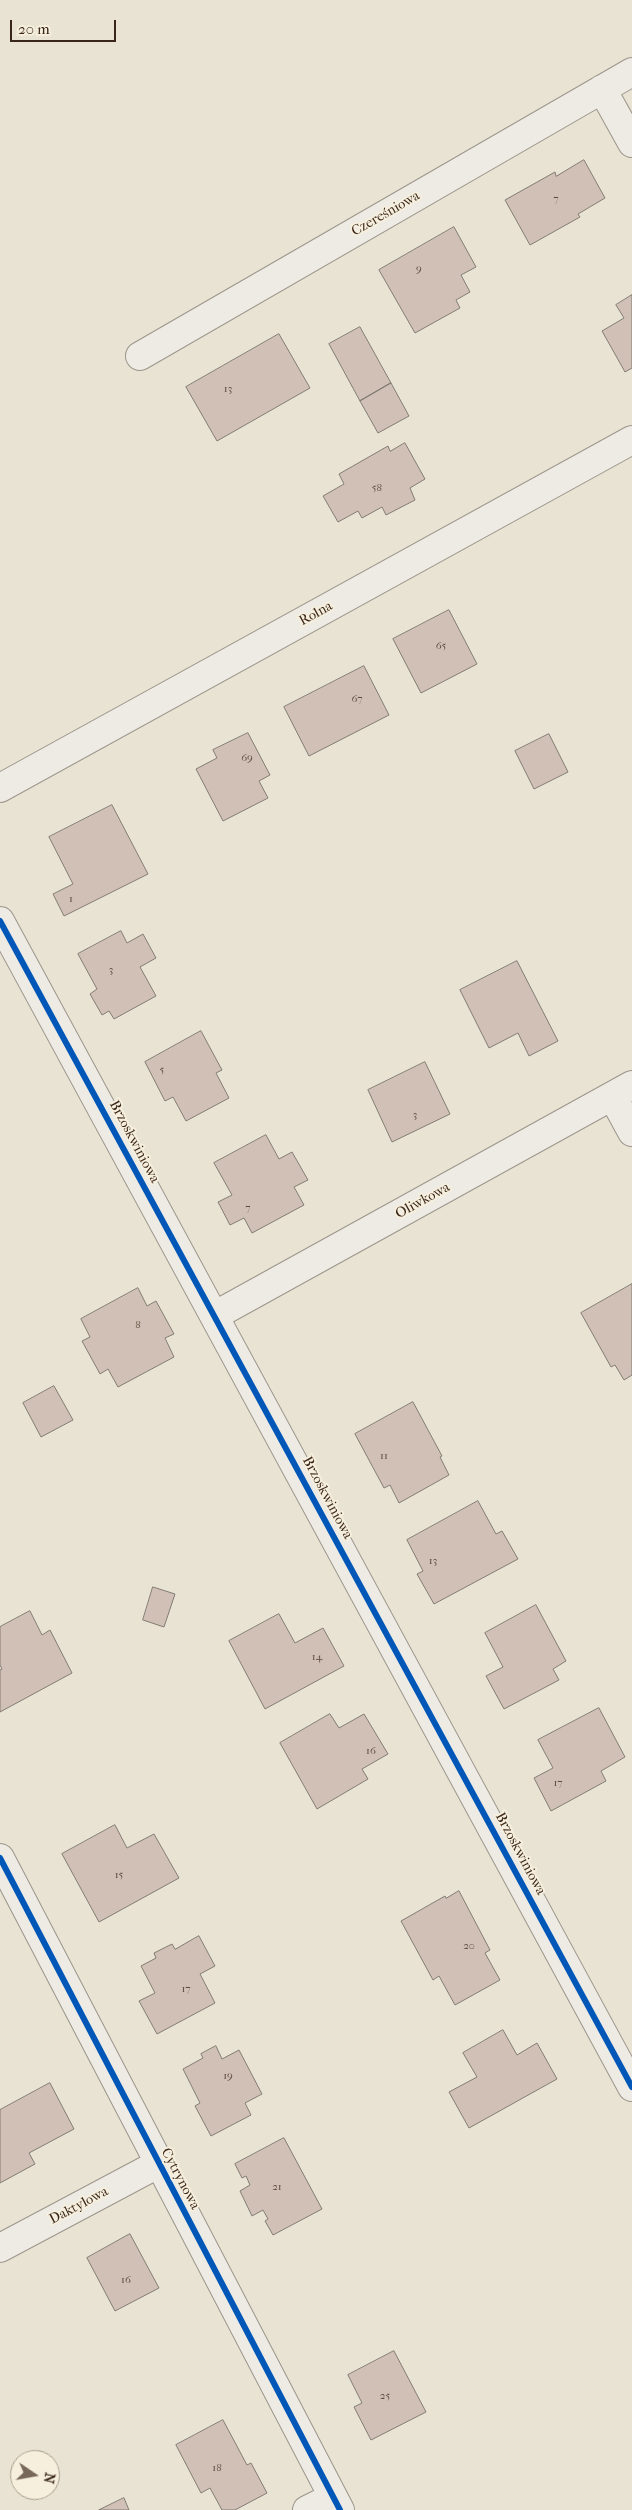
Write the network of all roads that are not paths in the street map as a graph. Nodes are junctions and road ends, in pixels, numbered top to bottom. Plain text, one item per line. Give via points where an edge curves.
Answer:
1 (632, 72) edge
2 (602, 89) junction
3 (632, 144) edge
4 (140, 356) dead end
5 (632, 440) edge
6 (0, 788) edge
7 (0, 921) edge
8 (622, 1091) edge
9 (632, 1132) edge
10 (214, 1316) junction
11 (0, 1858) edge
12 (632, 2087) edge
13 (158, 2164) junction
14 (0, 2248) edge
15 (336, 2503) edge
16 (307, 2510) edge

1 - 2 street, Czereśniowa
2 - 3 street
2 - 4 street, Czereśniowa
5 - 6 street, Rolna
7 - 10 street, Brzoskwiniowa
8 - 9 street
8 - 10 street, Oliwkowa
10 - 12 street, Brzoskwiniowa
11 - 13 street, Cytrynowa
13 - 14 street, Daktylowa
13 - 15 street, Cytrynowa
15 - 16 street

